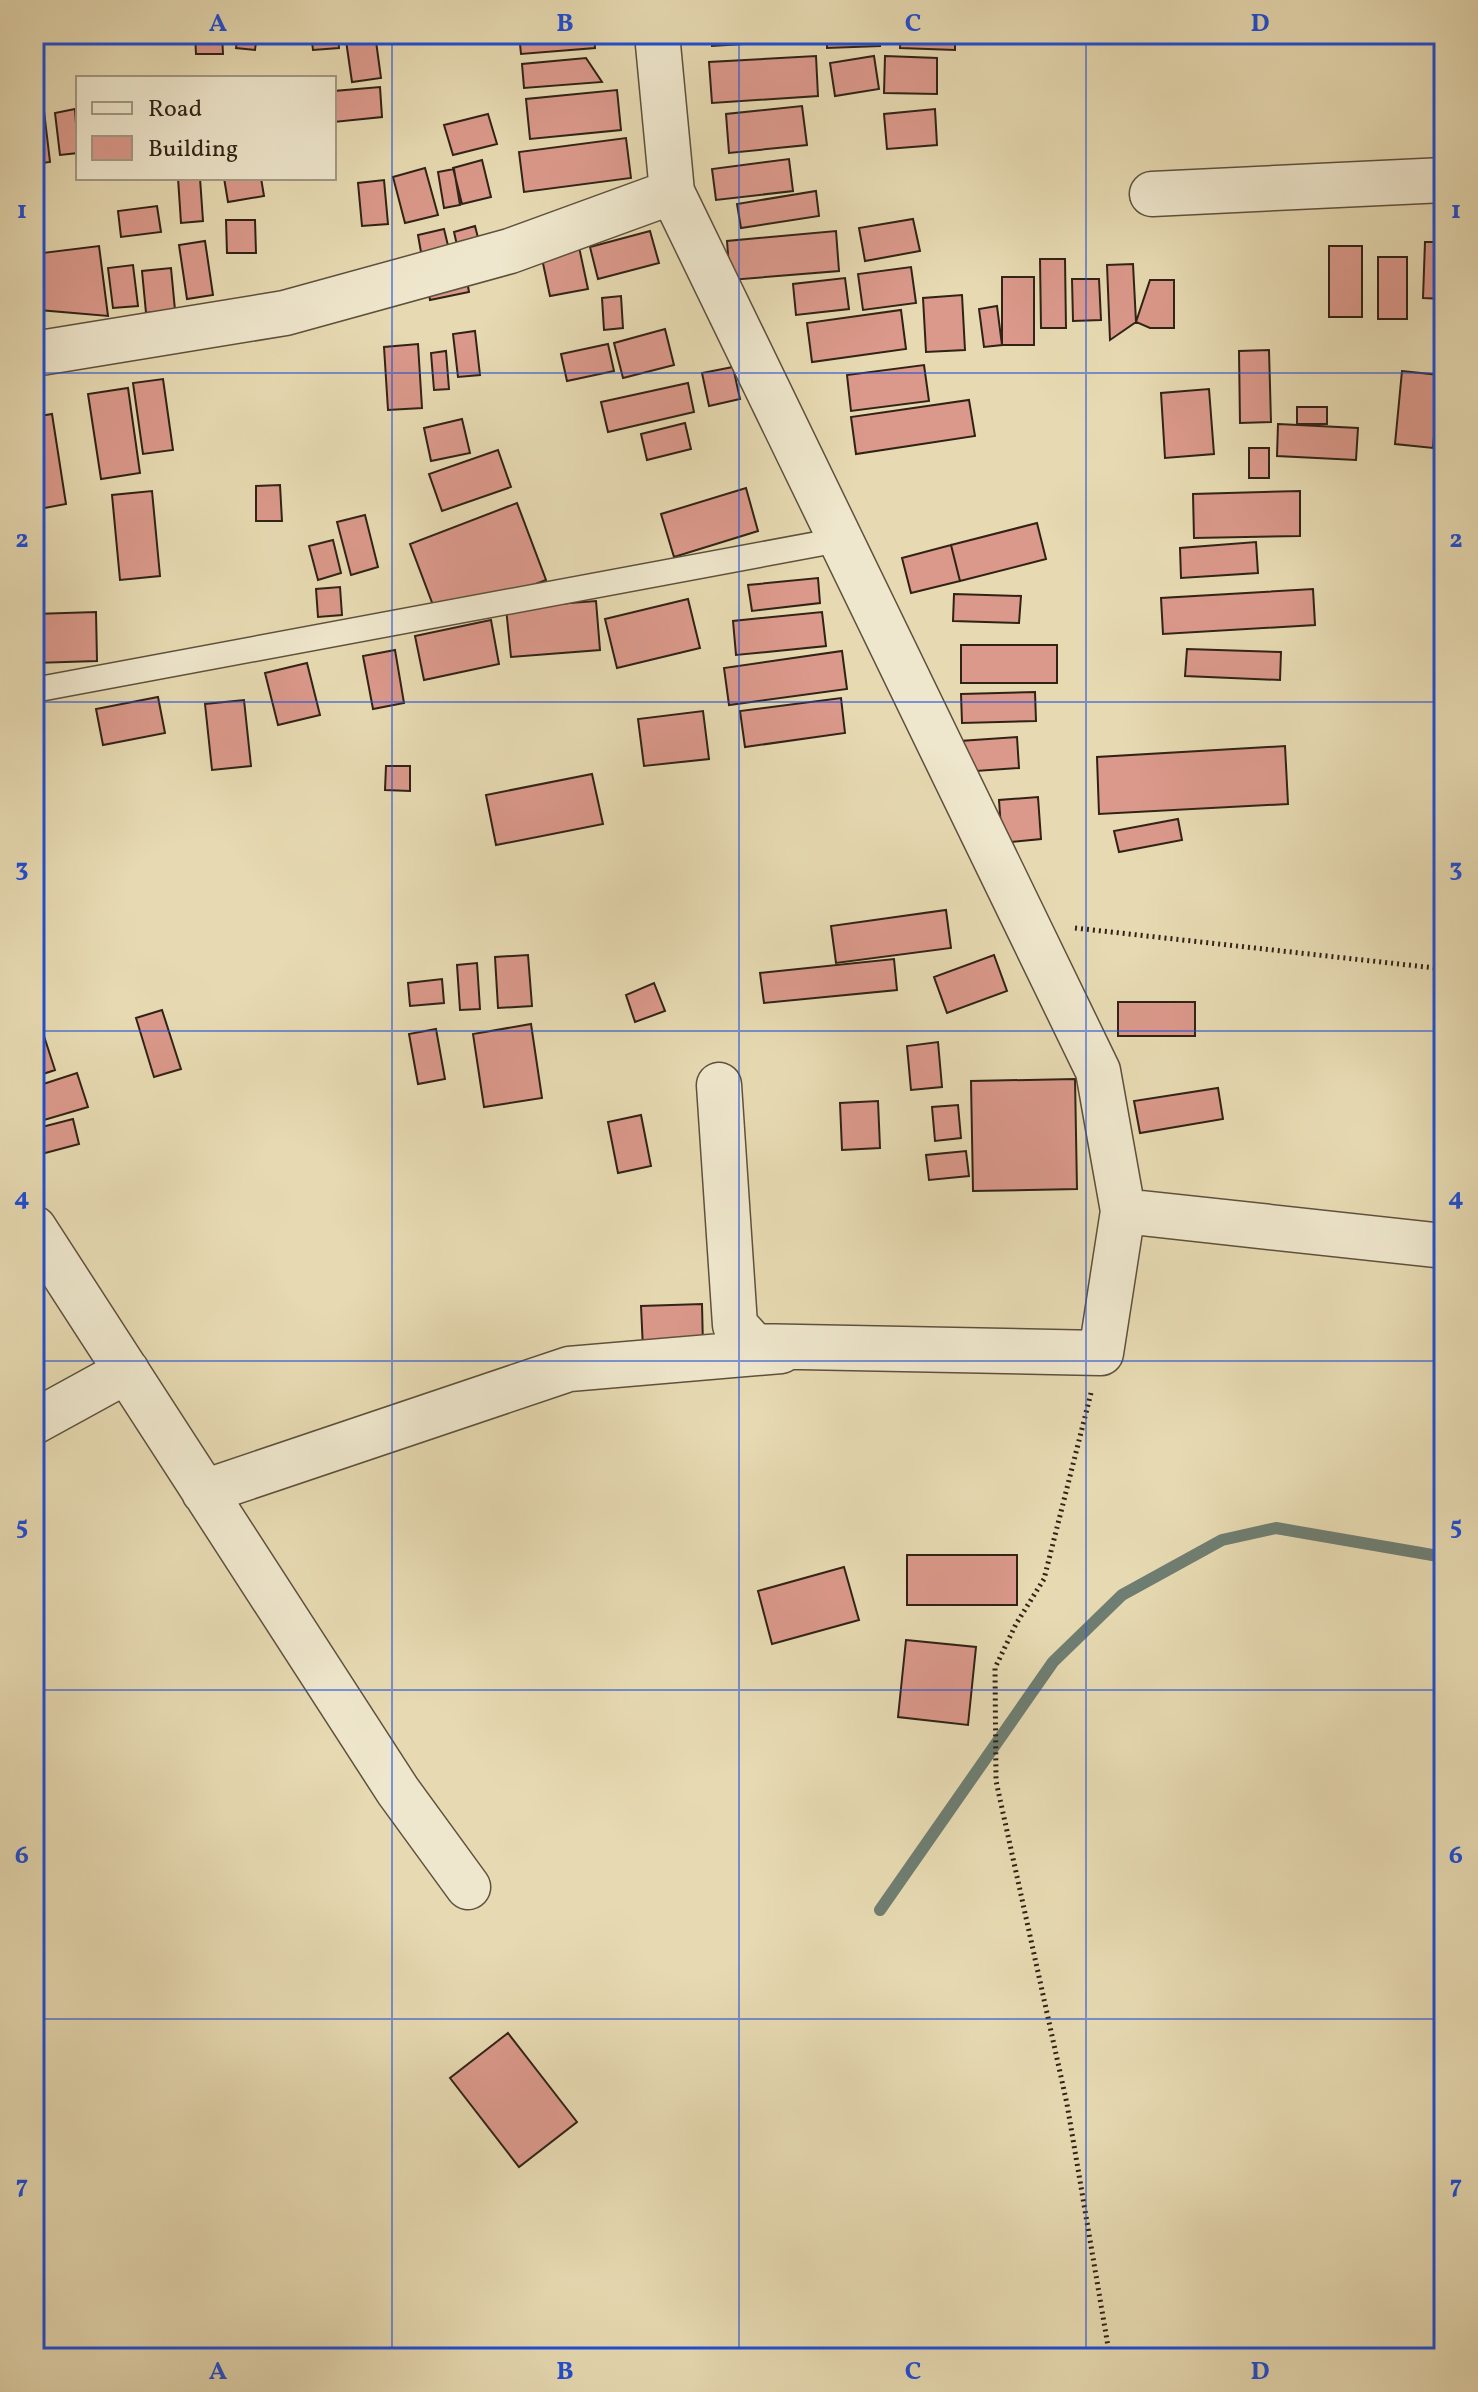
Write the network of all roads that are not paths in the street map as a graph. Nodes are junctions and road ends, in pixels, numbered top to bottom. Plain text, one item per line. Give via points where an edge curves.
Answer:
1 (657, 34) edge
2 (1444, 180) edge
3 (672, 192) junction
4 (1152, 194) dead end
5 (34, 354) edge
6 (839, 540) junction
7 (34, 690) edge
8 (719, 1085) dead end
9 (1123, 1211) junction
10 (34, 1228) edge
11 (1444, 1246) edge
12 (811, 1348) junction
13 (127, 1371) junction
14 (34, 1422) edge
15 (204, 1492) junction
16 (468, 1887) dead end

1 - 3 street
2 - 4 street
3 - 5 street via 510,251 285,313
3 - 6 street
6 - 7 lane
6 - 9 street via 1098,1071
8 - 12 street via 735,1325 754,1346
9 - 11 street
9 - 12 street via 1101,1353
10 - 13 street
12 - 15 street via 569,1369
13 - 14 street
13 - 15 street
15 - 16 street via 389,1778

